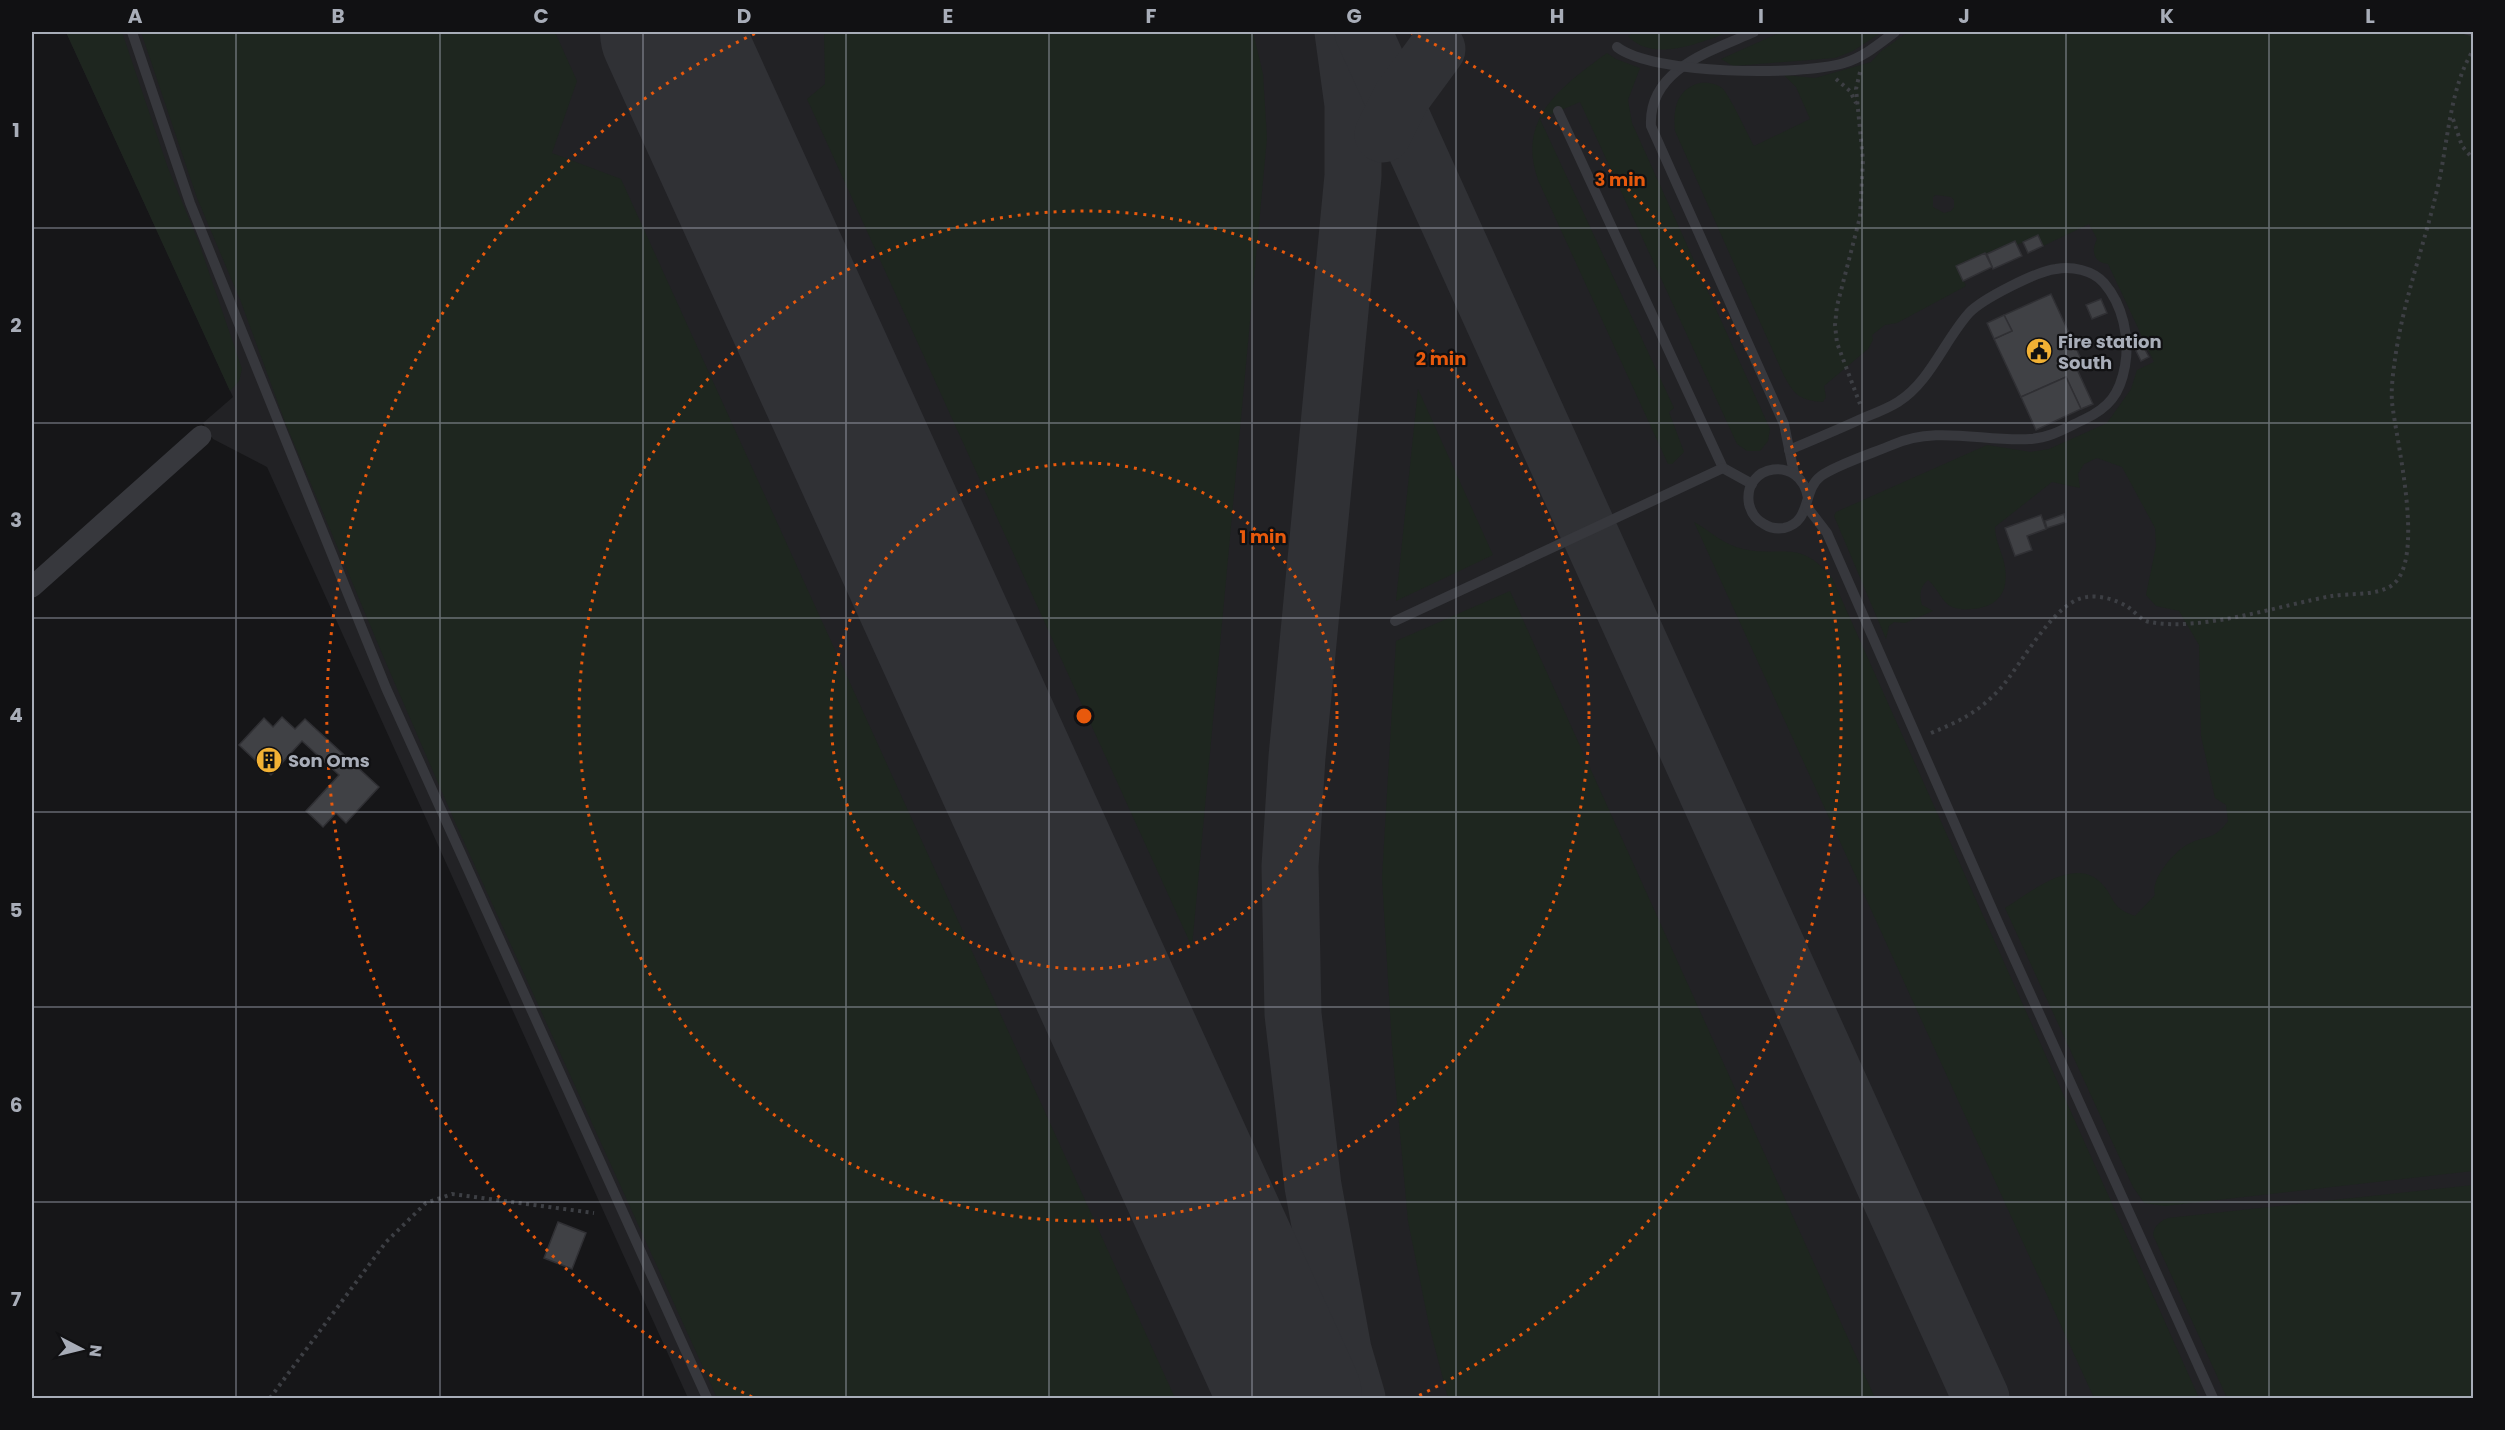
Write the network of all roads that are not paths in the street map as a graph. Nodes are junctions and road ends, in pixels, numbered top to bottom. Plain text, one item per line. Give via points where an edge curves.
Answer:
1 (132, 32) edge
2 (1754, 32) edge
3 (1895, 32) edge
4 (1617, 46) dead end
5 (1684, 65) junction
6 (1558, 111) dead end
7 (201, 436) dead end
8 (1789, 450) junction
9 (1724, 468) junction
10 (1794, 473) junction
11 (1752, 484) junction
12 (1808, 502) junction
13 (32, 586) edge
14 (1395, 621) dead end
15 (707, 1398) edge
16 (2213, 1398) edge

1 - 15 lane via 190,203 386,688
2 - 5 lane
3 - 5 lane via 1845,63 1806,69 1727,70
4 - 5 lane via 1647,60
5 - 8 lane via 1671,74 1657,93 1651,126 1784,424
6 - 9 lane
7 - 13 street
8 - 10 lane
8 - 12 lane via 1897,403 1913,390 1969,313 1984,300 2043,272 2066,268 2099,278 2109,289 2124,322 2124,371 2120,386 2102,411 2052,435 2031,439 1931,434 1907,438 1819,477
9 - 11 lane
9 - 14 lane
10 - 11 lane via 1785,469 1766,471
10 - 12 lane via 1806,488
11 - 12 lane via 1752,513 1766,526 1786,527 1795,523
12 - 16 lane via 1827,533

